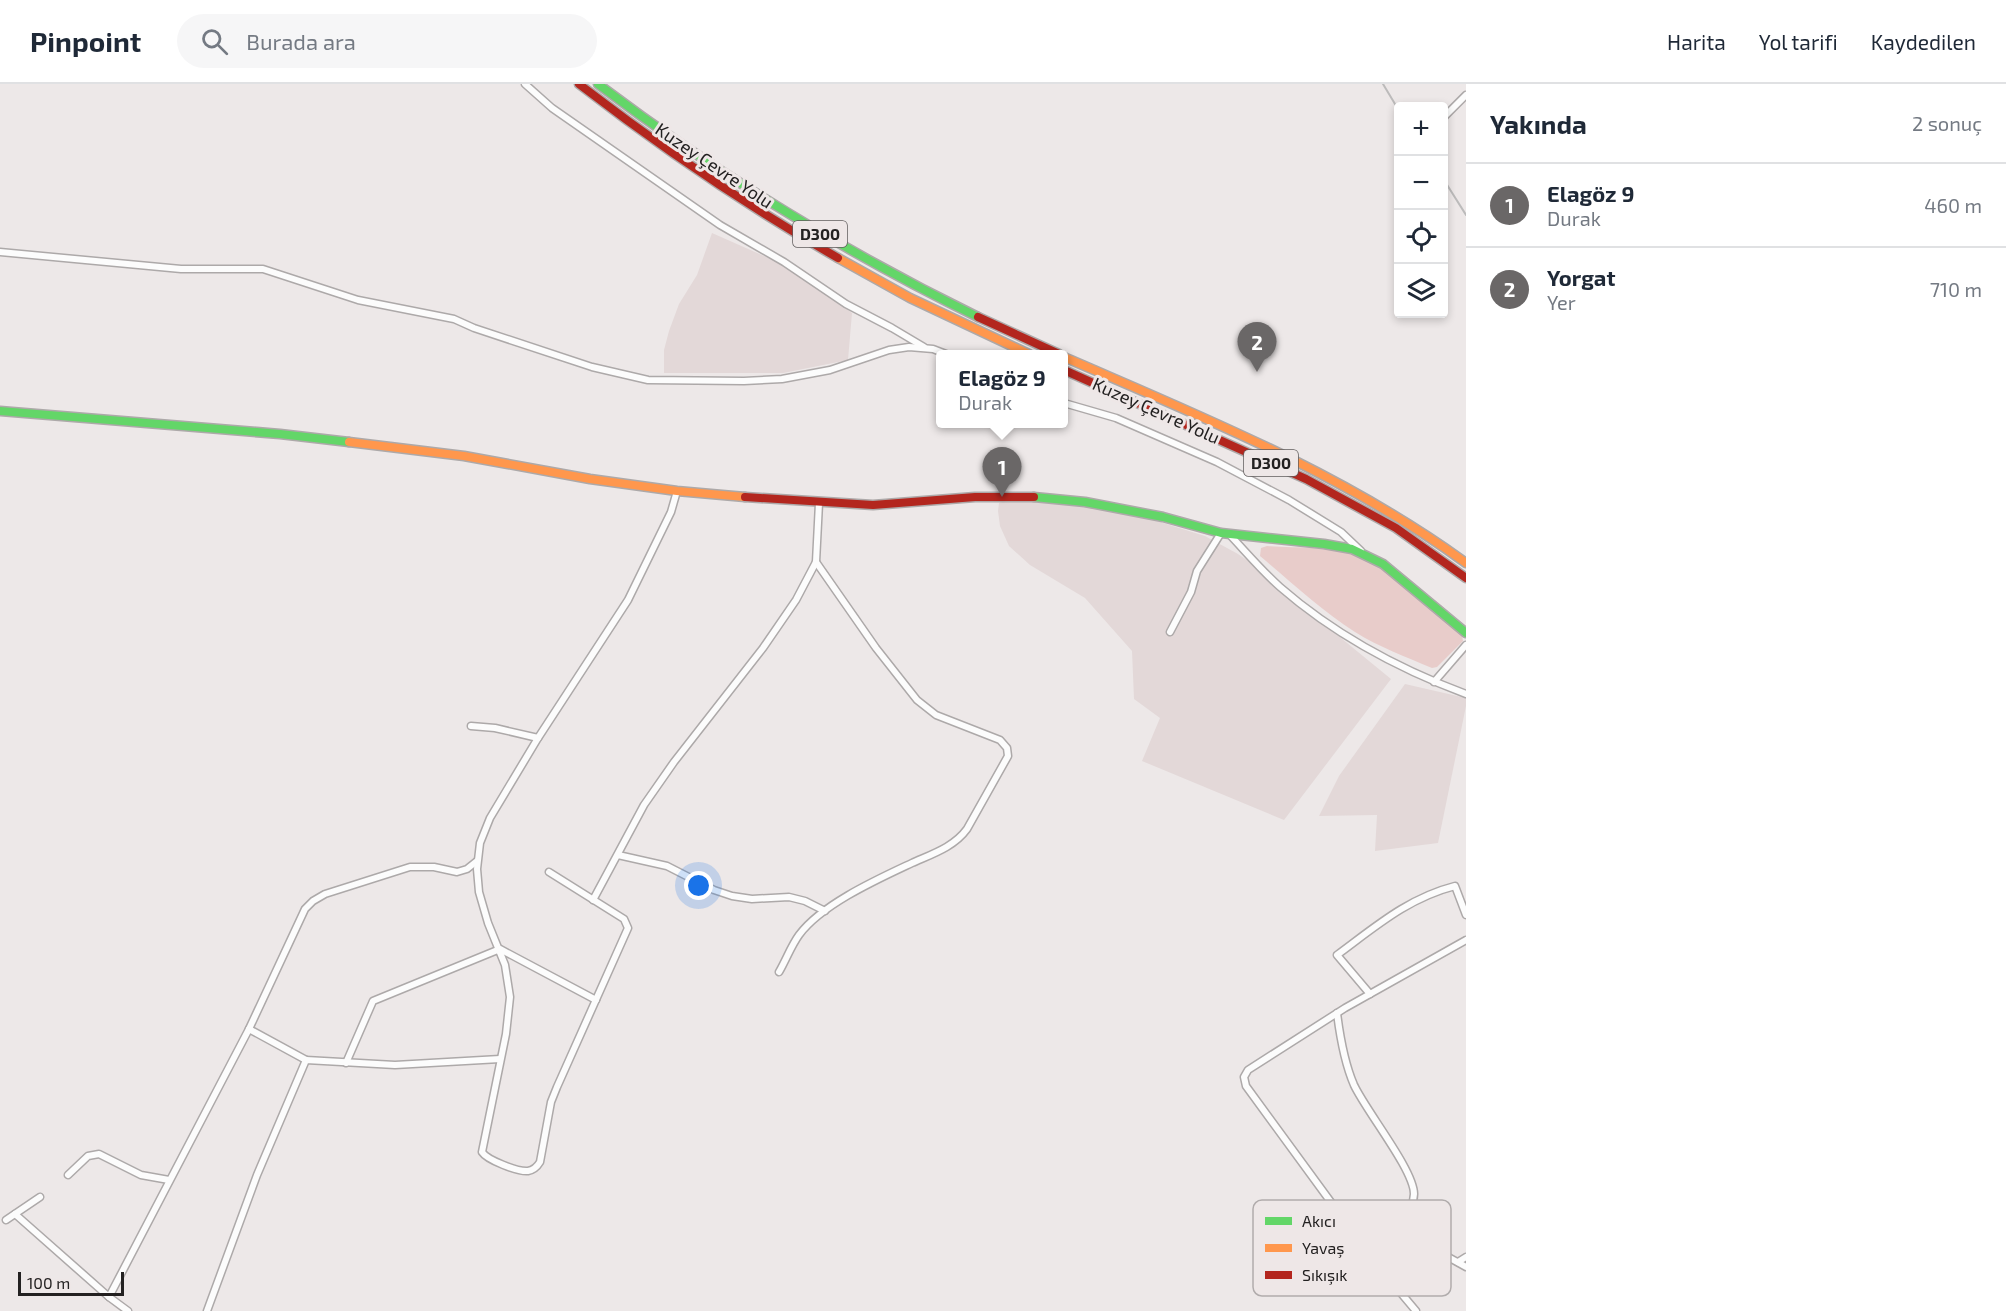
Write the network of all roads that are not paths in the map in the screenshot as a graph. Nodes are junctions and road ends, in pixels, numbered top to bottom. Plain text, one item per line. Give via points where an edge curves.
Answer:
1 (525, 84) edge
2 (579, 84) edge
3 (598, 84) edge
4 (1466, 95) edge
5 (1463, 103) edge
6 (1448, 114) edge
7 (0, 252) edge
8 (925, 348) junction
9 (1020, 350) edge
10 (1050, 350) edge
11 (936, 351) edge
12 (1068, 359) edge
13 (1068, 372) edge
14 (1068, 404) edge
15 (0, 411) edge
16 (677, 491) junction
17 (819, 503) junction
18 (1225, 534) junction
19 (1363, 553) junction
20 (816, 562) junction
21 (1466, 563) edge
22 (1466, 578) edge
23 (1170, 632) dead end
24 (1466, 633) edge
25 (1466, 645) edge
26 (1434, 681) junction
27 (1466, 694) edge
28 (471, 726) dead end
29 (538, 738) junction
30 (618, 855) junction
31 (477, 860) junction
32 (549, 872) dead end
33 (593, 900) junction
34 (825, 911) junction
35 (1466, 915) edge
36 (1466, 940) edge
37 (500, 949) junction
38 (779, 972) dead end
39 (1370, 994) junction
40 (596, 1000) junction
41 (1337, 1013) junction
42 (249, 1029) junction
43 (500, 1059) junction
44 (306, 1060) junction
45 (346, 1063) junction
46 (68, 1175) dead end
47 (169, 1180) junction
48 (40, 1197) dead end
49 (1329, 1200) edge
50 (1413, 1200) edge
51 (15, 1214) junction
52 (6, 1220) dead end
53 (1466, 1257) edge
54 (1451, 1258) edge
55 (1458, 1262) junction
56 (1466, 1268) edge
57 (1403, 1296) edge
58 (109, 1297) junction
59 (128, 1311) edge
60 (207, 1311) edge
61 (1416, 1311) edge

1 - 8 street via 552,108 720,225
2 - 9 main road, Kuzey Çevre Yolu / D300 via 675,155 799,235 932,309
3 - 10 main road, Kuzey Çevre Yolu / D300 via 682,146 805,225 939,299
4 - 5 street
5 - 6 street
7 - 8 street via 181,269 263,269 358,300 454,318 592,367 648,380 782,379 837,368 889,350
8 - 11 street
12 - 21 main road, Kuzey Çevre Yolu / D300 via 1359,493
13 - 22 main road, Kuzey Çevre Yolu / D300 via 1306,479 1396,528
14 - 19 street via 1116,418 1217,462 1341,532
15 - 16 main road via 404,448
16 - 17 main road
16 - 29 street via 671,512 628,600
17 - 18 main road via 873,505 975,497 1050,498 1134,511
17 - 20 street
18 - 19 main road via 1334,545
18 - 23 street via 1197,571 1191,592
18 - 26 street via 1313,613 1365,647
19 - 24 main road via 1383,564
20 - 30 street via 763,648 644,806
20 - 34 street via 917,700 936,715 1000,740 1006,745 1008,756 958,839 872,882
25 - 26 street
26 - 27 street
28 - 29 street
29 - 31 street via 486,826
30 - 33 street
30 - 34 street via 668,866 732,896 789,897
31 - 37 street via 481,898
31 - 42 street via 457,872 410,867 313,901 301,913
32 - 33 street
33 - 40 street via 624,919 628,928
34 - 38 street via 800,934
35 - 39 street via 1455,886 1440,890 1395,911 1337,955
36 - 39 street
37 - 40 street
37 - 43 street via 510,997
37 - 45 street via 372,1001
39 - 41 street
40 - 43 street via 551,1102 540,1162 530,1171 490,1160 482,1152
41 - 49 street via 1248,1070 1244,1080
41 - 50 street via 1342,1048 1355,1086 1412,1181
42 - 44 street
42 - 47 street
43 - 45 street via 395,1065
44 - 45 street
44 - 60 street via 257,1175
46 - 47 street via 88,1156 99,1154 141,1174
47 - 58 street
48 - 51 street
51 - 52 street
51 - 58 street
53 - 55 street
54 - 55 street
55 - 56 street
57 - 61 street
58 - 59 street

